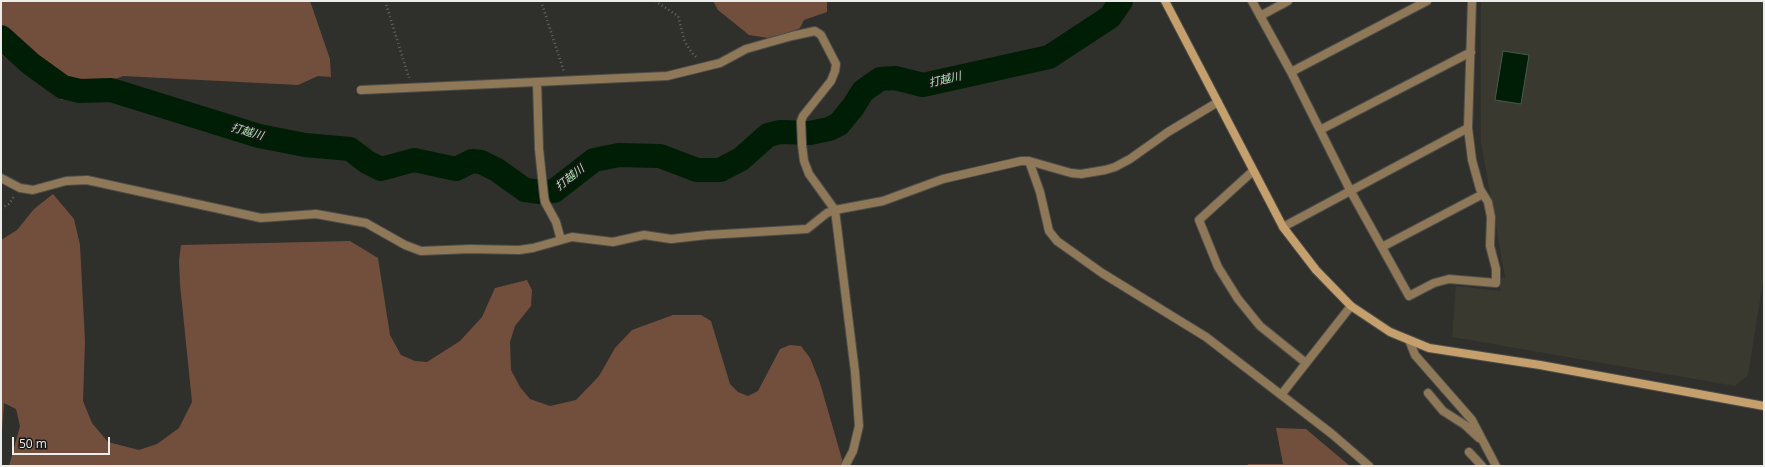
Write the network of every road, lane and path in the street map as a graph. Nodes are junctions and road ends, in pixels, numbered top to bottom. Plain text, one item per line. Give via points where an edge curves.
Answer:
1 (385, 1) edge
2 (541, 1) edge
3 (655, 1) edge
4 (1165, 1) edge
5 (1252, 1) edge
6 (1288, 1) edge
7 (1427, 1) edge
8 (1472, 1) edge
9 (1260, 16) junction
10 (1471, 52) junction
11 (707, 65) junction
12 (1291, 72) junction
13 (567, 80) junction
14 (537, 82) junction
15 (412, 88) junction
16 (361, 90) dead end
17 (1218, 102) junction
18 (1468, 128) junction
19 (1320, 130) junction
20 (1029, 161) junction
21 (1253, 171) junction
22 (1, 178) edge
23 (20, 188) junction
24 (1350, 190) junction
25 (1483, 194) junction
26 (1, 208) edge
27 (835, 210) junction
28 (1283, 227) junction
29 (561, 240) junction
30 (1382, 247) junction
31 (1351, 306) junction
32 (1409, 340) junction
33 (1306, 363) junction
34 (1428, 393) dead end
35 (1281, 395) junction
36 (1764, 405) edge
37 (1484, 442) junction
38 (1469, 452) dead end
39 (845, 466) edge
40 (1369, 466) edge
41 (1482, 466) edge
42 (1496, 466) edge

1 - 15 path
2 - 13 path
3 - 11 path via 678,16 688,48
4 - 17 street
5 - 9 street
6 - 9 street
7 - 12 street
8 - 10 street
9 - 12 street
10 - 18 street
10 - 19 street
11 - 13 street via 667,76
11 - 27 street via 720,63 746,49 792,36 815,31 821,34 836,64 835,71 803,116 802,145 809,174
12 - 19 street
13 - 14 street
14 - 15 street
14 - 29 street via 539,149 544,196
15 - 16 street
17 - 20 street via 1168,132 1130,159 1105,170 1071,173
17 - 21 street
18 - 24 street
18 - 25 street via 1472,160
19 - 24 street
20 - 27 street via 1012,162 942,179 883,201
20 - 35 street via 1040,192 1049,231 1057,241 1102,273 1206,337
21 - 28 street
21 - 33 street via 1199,220 1218,267 1238,300 1260,326
22 - 23 street
23 - 26 path via 13,200
23 - 29 street via 33,190 77,179 261,218 316,214 366,223 421,251 470,248 519,250
24 - 28 street
24 - 30 street
25 - 30 street
25 - 30 street via 1488,202 1491,217 1490,246 1496,269 1496,283 1448,279 1409,296
27 - 29 street via 827,213 807,229 671,239 652,235 613,242 572,237
27 - 39 street via 859,426 854,451
28 - 31 street via 1316,270
31 - 32 street via 1390,332
31 - 33 street
32 - 36 street via 1429,348
32 - 37 street via 1415,355 1472,420
33 - 35 street
34 - 37 street via 1443,412 1465,425
35 - 40 street
37 - 42 street
38 - 41 street

